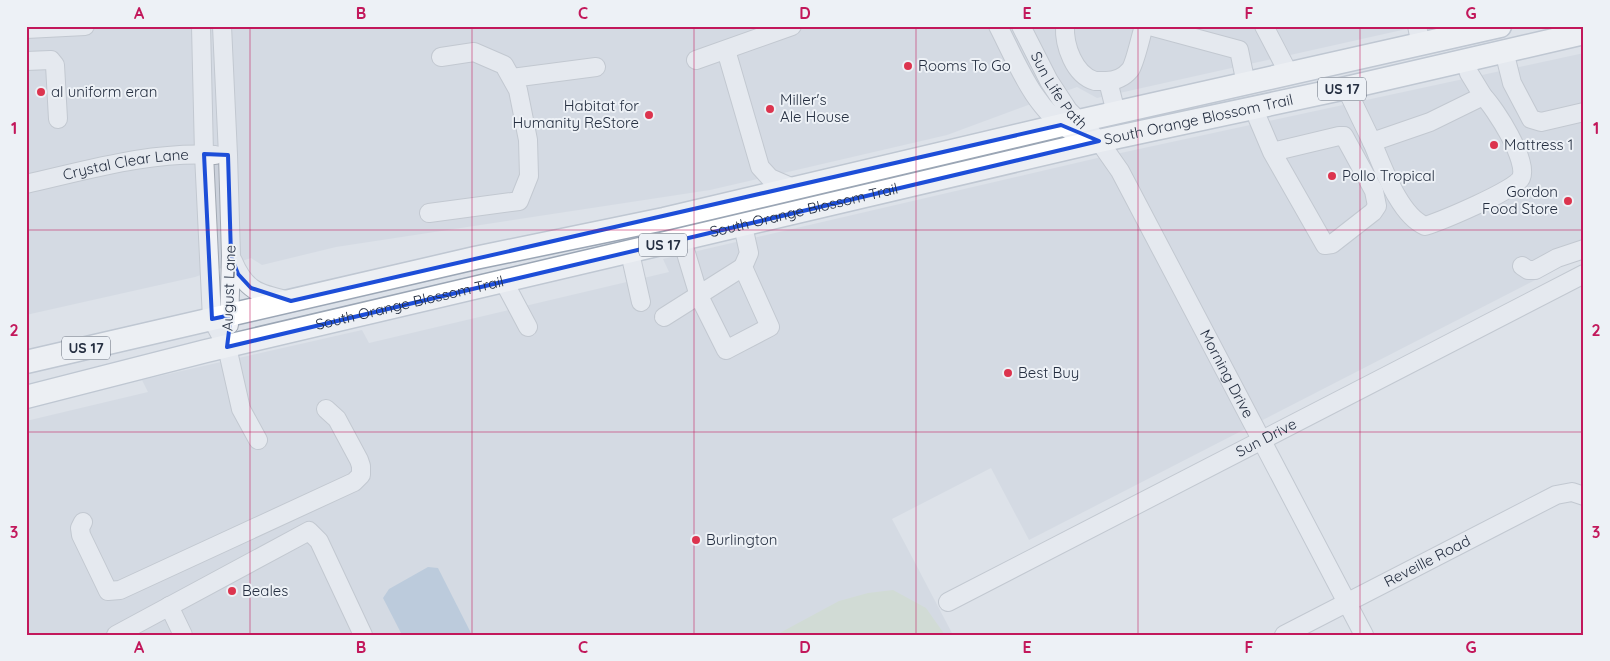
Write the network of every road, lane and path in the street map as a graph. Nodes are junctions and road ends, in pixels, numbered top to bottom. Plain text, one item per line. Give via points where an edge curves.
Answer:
1 (85, 26) edge
2 (200, 26) edge
3 (222, 26) edge
4 (792, 26) edge
5 (998, 26) edge
6 (1021, 26) edge
7 (1065, 26) edge
8 (1144, 26) edge
9 (1150, 26) edge
10 (1264, 26) edge
11 (1500, 26) edge
12 (26, 29) edge
13 (1475, 29) edge
14 (1584, 33) edge
15 (1419, 35) edge
16 (726, 50) junction
17 (1504, 51) junction
18 (441, 57) dead end
19 (696, 60) dead end
20 (1465, 60) junction
21 (26, 61) edge
22 (596, 67) dead end
23 (1289, 74) junction
24 (512, 78) junction
25 (1108, 81) junction
26 (1246, 84) junction
27 (1346, 88) junction
28 (1483, 96) junction
29 (1255, 107) junction
30 (1584, 112) edge
31 (1116, 113) junction
32 (58, 118) dead end
33 (1070, 123) junction
34 (1099, 141) junction
35 (1372, 142) junction
36 (1272, 152) junction
37 (204, 154) junction
38 (228, 155) junction
39 (26, 184) edge
40 (793, 188) junction
41 (429, 213) dead end
42 (743, 226) junction
43 (682, 240) junction
44 (1584, 248) edge
45 (630, 253) junction
46 (231, 256) junction
47 (1522, 266) dead end
48 (743, 267) junction
49 (1584, 274) edge
50 (504, 282) junction
51 (699, 296) junction
52 (291, 301) junction
53 (641, 302) dead end
54 (221, 317) junction
55 (664, 317) dead end
56 (528, 327) dead end
57 (227, 346) junction
58 (26, 362) edge
59 (26, 397) edge
60 (326, 408) dead end
61 (258, 440) dead end
62 (1263, 440) junction
63 (1578, 494) edge
64 (83, 522) dead end
65 (948, 602) dead end
66 (1347, 602) junction
67 (170, 606) junction
68 (116, 635) edge
69 (183, 635) edge
70 (363, 635) edge
71 (1284, 635) edge
72 (1364, 635) edge

1 - 12 street
2 - 37 street, August Lane
3 - 38 street, August Lane
4 - 16 street
5 - 33 street, Sun Life Path via 1028,83 1050,114
6 - 33 street, Sun Life Path via 1068,110
7 - 25 street via 1068,50 1076,66 1094,81
8 - 25 street via 1131,70 1115,81
9 - 26 street via 1239,50
10 - 23 street
11 - 13 main road, South Orange Blossom Trail / US 17
13 - 15 main road, South Orange Blossom Trail / US 17
14 - 17 main road, South Orange Blossom Trail / US 17
15 - 23 main road, South Orange Blossom Trail / US 17
16 - 19 street
16 - 40 street via 760,167 770,178
17 - 20 main road, South Orange Blossom Trail / US 17
17 - 30 street via 1512,83 1531,119 1541,122
18 - 24 street via 474,52 504,65
20 - 27 main road, South Orange Blossom Trail / US 17
20 - 28 street
21 - 32 street via 51,60 55,65
22 - 24 street
23 - 26 main road, South Orange Blossom Trail / US 17
24 - 41 street via 518,90 528,140 529,176 519,201
25 - 31 street
26 - 31 main road, South Orange Blossom Trail / US 17
27 - 29 main road, South Orange Blossom Trail / US 17
27 - 35 street
28 - 35 street via 1430,122
28 - 35 street via 1518,152 1523,173 1521,179 1502,193 1436,222 1425,226 1408,214
29 - 34 main road, South Orange Blossom Trail / US 17
29 - 36 street
31 - 33 main road, South Orange Blossom Trail / US 17
33 - 34 street, Sun Life Path
33 - 40 main road, South Orange Blossom Trail / US 17
34 - 42 main road, South Orange Blossom Trail / US 17
34 - 62 street, Morning Drive via 1120,171
36 - 36 street via 1325,245 1332,244 1377,206 1374,191 1344,136
37 - 38 street, Crystal Clear Lane
37 - 39 street, Crystal Clear Lane via 137,159
37 - 54 street, August Lane
38 - 46 street, August Lane
40 - 52 main road, South Orange Blossom Trail / US 17
42 - 43 main road, South Orange Blossom Trail / US 17
42 - 48 street via 749,253
43 - 45 main road, South Orange Blossom Trail / US 17
43 - 51 street
44 - 47 street via 1535,270
45 - 50 main road, South Orange Blossom Trail / US 17
45 - 53 street
46 - 52 street via 238,274 251,288
46 - 54 street, August Lane
48 - 51 street
48 - 51 street via 770,327 726,350
49 - 62 street, Sun Drive
50 - 56 street
50 - 57 main road, South Orange Blossom Trail / US 17
51 - 55 street
52 - 54 main road, South Orange Blossom Trail / US 17
54 - 57 street, August Lane
54 - 58 main road, South Orange Blossom Trail / US 17
57 - 59 main road, South Orange Blossom Trail
57 - 61 street, August Lane via 241,409
60 - 64 street via 337,419 361,466 361,475 354,482 120,590 108,591 81,535
62 - 65 street, Sun Drive
62 - 66 street, Morning Drive
63 - 66 street, Reveille Road via 1556,495
66 - 71 street, Reveille Road
66 - 72 street, Morning Drive
67 - 68 street
67 - 69 street
67 - 70 street via 309,531 319,541

